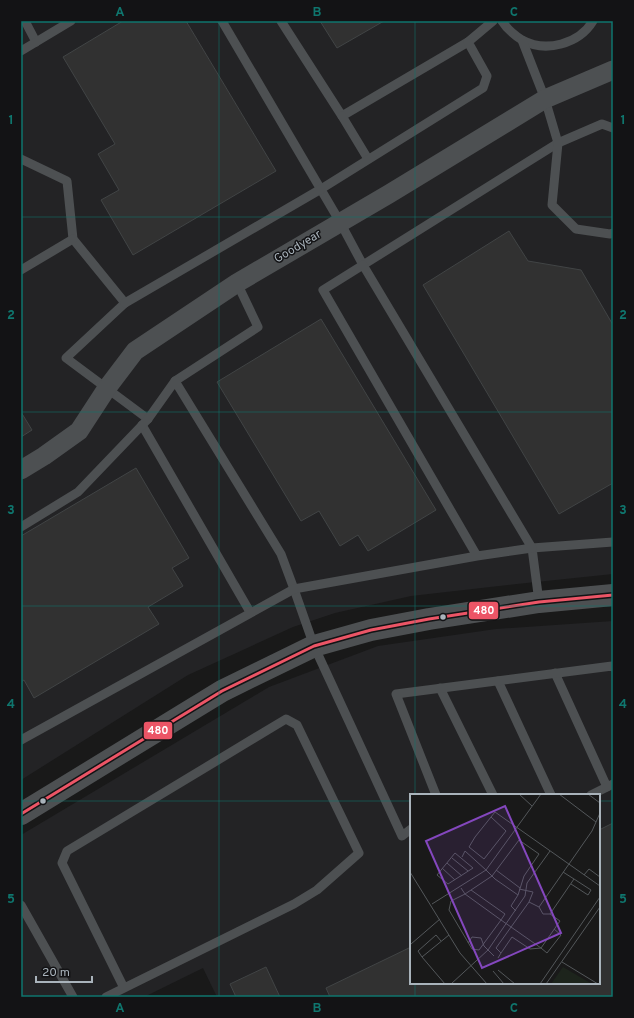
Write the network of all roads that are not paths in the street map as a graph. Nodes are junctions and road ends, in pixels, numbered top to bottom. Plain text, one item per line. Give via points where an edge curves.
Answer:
1 (24, 21) edge
2 (71, 21) edge
3 (222, 21) edge
4 (281, 21) edge
5 (492, 21) edge
6 (502, 21) edge
7 (593, 21) edge
8 (522, 40) junction
9 (36, 42) junction
10 (468, 42) junction
11 (21, 51) edge
12 (613, 70) edge
13 (545, 100) junction
14 (342, 116) junction
15 (613, 128) edge
16 (558, 143) junction
17 (21, 158) edge
18 (368, 159) junction
19 (321, 189) junction
20 (340, 222) junction
21 (613, 232) edge
22 (72, 239) junction
23 (363, 265) junction
24 (21, 270) edge
25 (237, 283) junction
26 (125, 303) junction
27 (175, 381) junction
28 (107, 388) junction
29 (145, 422) junction
30 (21, 470) edge
31 (21, 526) edge
32 (613, 542) edge
33 (532, 548) junction
34 (477, 556) junction
35 (294, 588) junction
36 (613, 595) edge
37 (539, 602) junction
38 (250, 612) junction
39 (314, 646) junction
40 (613, 667) edge
41 (554, 673) junction
42 (498, 681) junction
43 (440, 688) junction
44 (21, 740) edge
45 (610, 786) edge
46 (436, 794) edge
47 (493, 794) edge
48 (552, 794) edge
49 (592, 794) edge
50 (21, 814) edge
51 (410, 830) edge
52 (21, 904) edge
53 (124, 988) junction
54 (73, 997) edge
55 (106, 997) edge

1 - 9 lane
2 - 9 lane
3 - 19 lane
4 - 14 lane
5 - 10 lane
6 - 8 lane via 508,30
7 - 8 lane via 589,28 575,39 558,45 540,46
8 - 13 lane
9 - 11 lane
10 - 14 lane
10 - 18 lane via 487,76 483,88
12 - 13 street, Goodyear
13 - 16 lane
13 - 20 street, Goodyear
14 - 18 lane
15 - 16 lane via 602,124
16 - 21 lane via 552,205 576,229 610,234
16 - 23 lane
17 - 22 lane via 67,181
18 - 19 lane
19 - 20 lane
19 - 26 lane
20 - 23 lane
20 - 25 street, Goodyear
22 - 24 lane
22 - 26 lane
23 - 33 lane
23 - 34 lane via 323,290
25 - 27 lane via 258,327
25 - 28 street, Goodyear via 135,351
26 - 28 lane via 66,358
27 - 29 lane
27 - 35 lane via 281,554
28 - 29 lane
28 - 30 street, Goodyear via 79,432
29 - 31 lane via 78,492
29 - 38 lane
32 - 33 lane
33 - 34 lane
33 - 37 lane
34 - 35 lane
35 - 38 lane
35 - 39 lane
36 - 37 street
37 - 39 street via 371,630
38 - 44 lane
39 - 50 street via 222,691
39 - 51 lane via 402,836
40 - 41 lane
41 - 42 lane
41 - 45 lane
42 - 43 lane
42 - 48 lane
43 - 46 lane via 396,694
43 - 47 lane
45 - 49 lane
52 - 54 lane
53 - 53 lane via 294,904 317,890 359,853 297,725 286,719 67,851 62,863
53 - 55 lane

